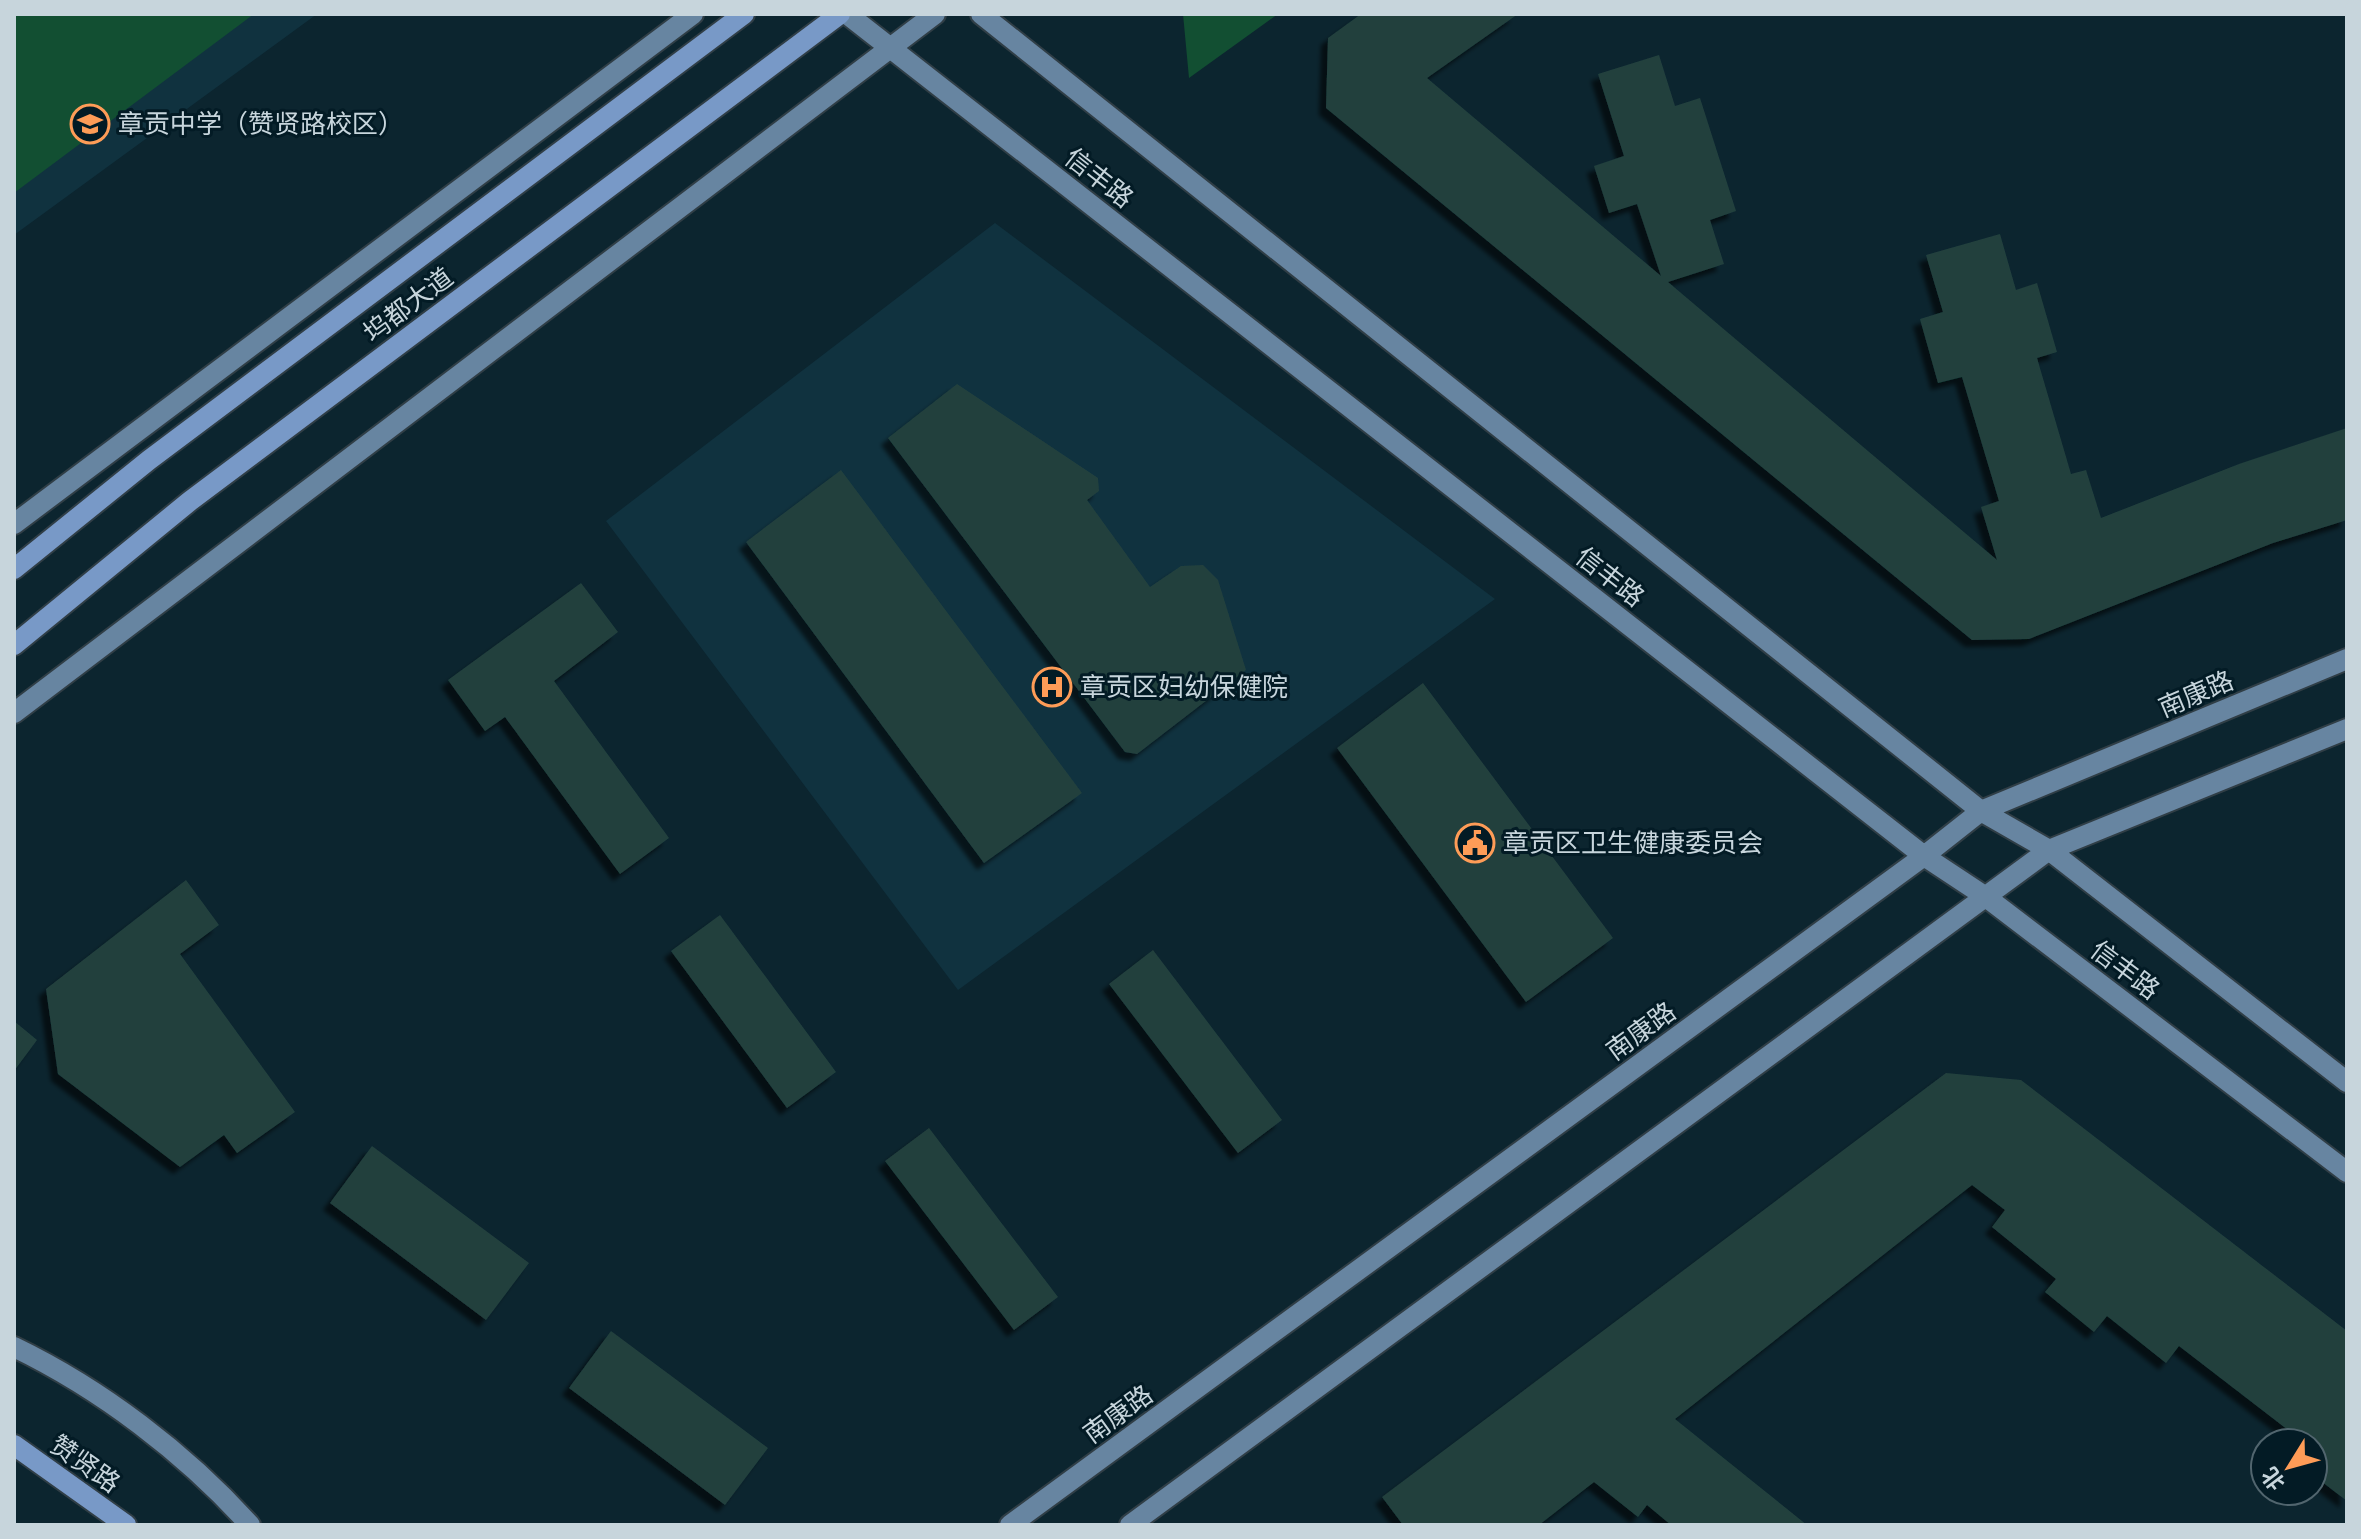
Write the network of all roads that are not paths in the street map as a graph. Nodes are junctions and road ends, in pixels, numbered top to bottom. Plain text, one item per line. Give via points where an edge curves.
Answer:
1 (693, 14) edge
2 (744, 14) edge
3 (840, 14) edge
4 (847, 14) edge
5 (935, 14) edge
6 (981, 14) edge
7 (889, 47) junction
8 (14, 524) edge
9 (14, 569) edge
10 (14, 645) edge
11 (2347, 659) edge
12 (14, 713) edge
13 (2347, 729) edge
14 (1981, 811) junction
15 (2049, 850) junction
16 (1924, 856) junction
17 (1986, 897) junction
18 (2347, 1082) edge
19 (2347, 1172) edge
20 (14, 1347) edge
21 (14, 1445) edge
22 (126, 1525) edge
23 (250, 1525) edge
24 (1010, 1525) edge
25 (1130, 1525) edge

1 - 8 main road
2 - 9 main road, 坞都大道 via 161,451
3 - 10 main road, 坞都大道 via 190,501
4 - 7 main road, 信丰路
5 - 7 main road
6 - 14 main road, 信丰路
7 - 12 main road
7 - 16 main road, 信丰路
11 - 14 main road, 南康路
13 - 15 main road
14 - 15 main road, 信丰路
14 - 16 main road, 南康路
15 - 17 main road
15 - 18 main road, 信丰路
16 - 17 main road, 信丰路
16 - 24 main road, 南康路
17 - 19 main road, 信丰路
17 - 25 main road
20 - 23 main road via 128,1418 186,1463
21 - 22 main road, 赞贤路

